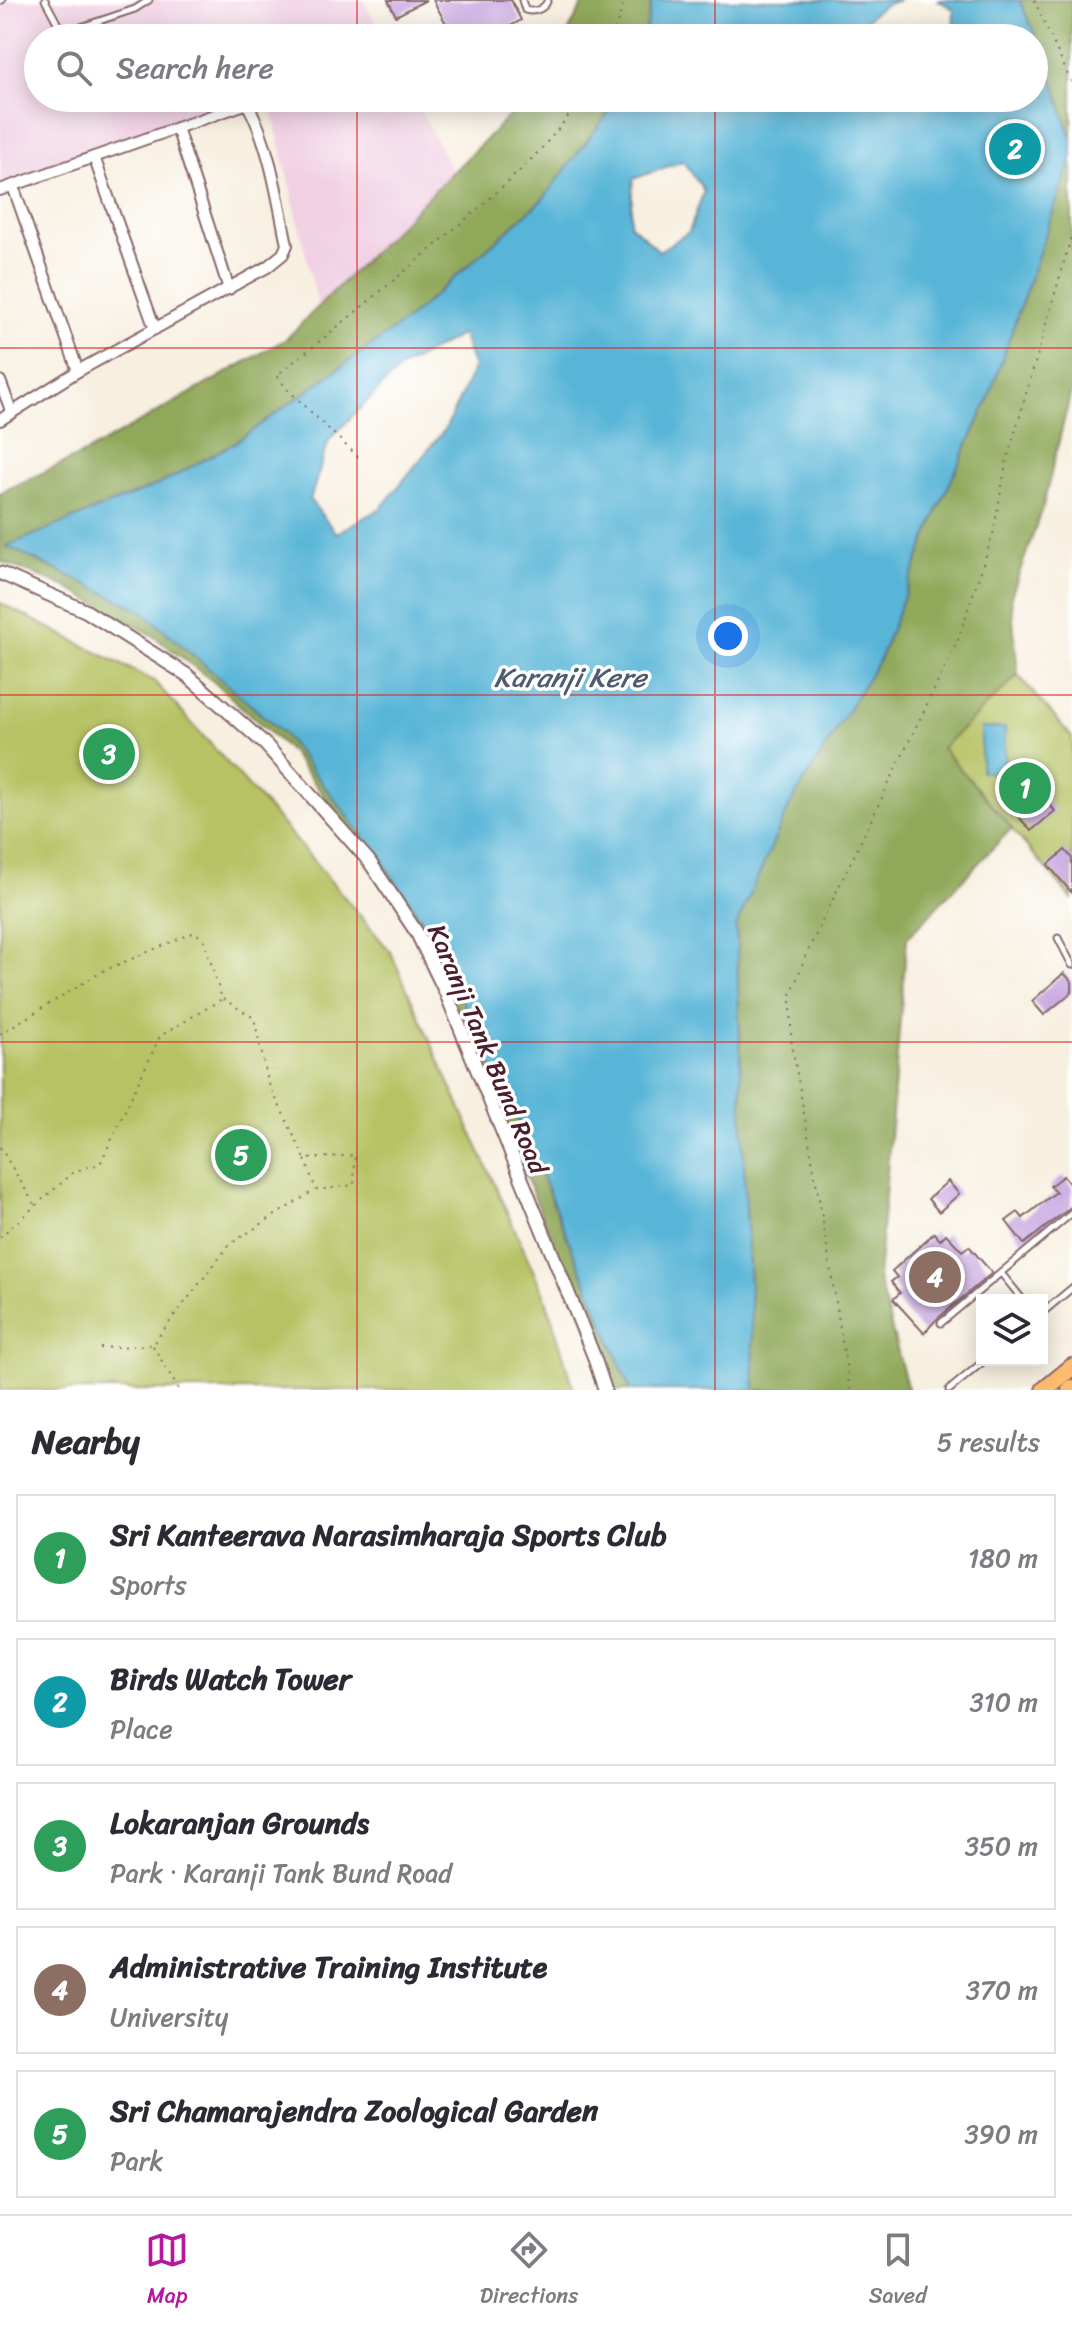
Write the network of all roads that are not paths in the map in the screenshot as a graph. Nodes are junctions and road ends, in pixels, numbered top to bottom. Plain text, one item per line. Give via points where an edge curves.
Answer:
1 (45, 0) edge
2 (149, 0) edge
3 (522, 0) edge
4 (548, 0) edge
5 (58, 24) edge
6 (90, 24) edge
7 (222, 112) edge
8 (251, 112) edge
9 (177, 128) junction
10 (94, 157) junction
11 (13, 186) junction
12 (0, 190) edge
13 (229, 289) junction
14 (155, 329) junction
15 (78, 371) junction
16 (0, 381) edge
17 (12, 413) junction
18 (0, 420) edge
19 (0, 573) edge
20 (1058, 938) dead end
21 (1072, 965) edge
22 (1072, 1213) edge
23 (1001, 1273) junction
24 (1072, 1288) edge
25 (1018, 1294) edge
26 (1048, 1308) edge
27 (941, 1323) dead end
28 (978, 1366) edge
29 (1072, 1367) edge
30 (605, 1390) edge
31 (949, 1390) edge
32 (1044, 1390) edge

1 - 5 lane
2 - 6 lane
3 - 4 lane via 525,10 532,12
7 - 9 street
8 - 13 street via 287,245 267,267
9 - 10 street
9 - 13 street
10 - 11 street
10 - 14 street
11 - 12 street
11 - 15 street
13 - 14 street
14 - 15 street
15 - 17 street
16 - 17 street
17 - 18 street
19 - 30 street, Karanji Tank Bund Road via 86,611 187,675 265,744 369,861 417,933 446,993
20 - 21 lane
22 - 23 lane
23 - 25 lane
23 - 27 lane
24 - 26 lane
28 - 31 lane
29 - 32 main road

